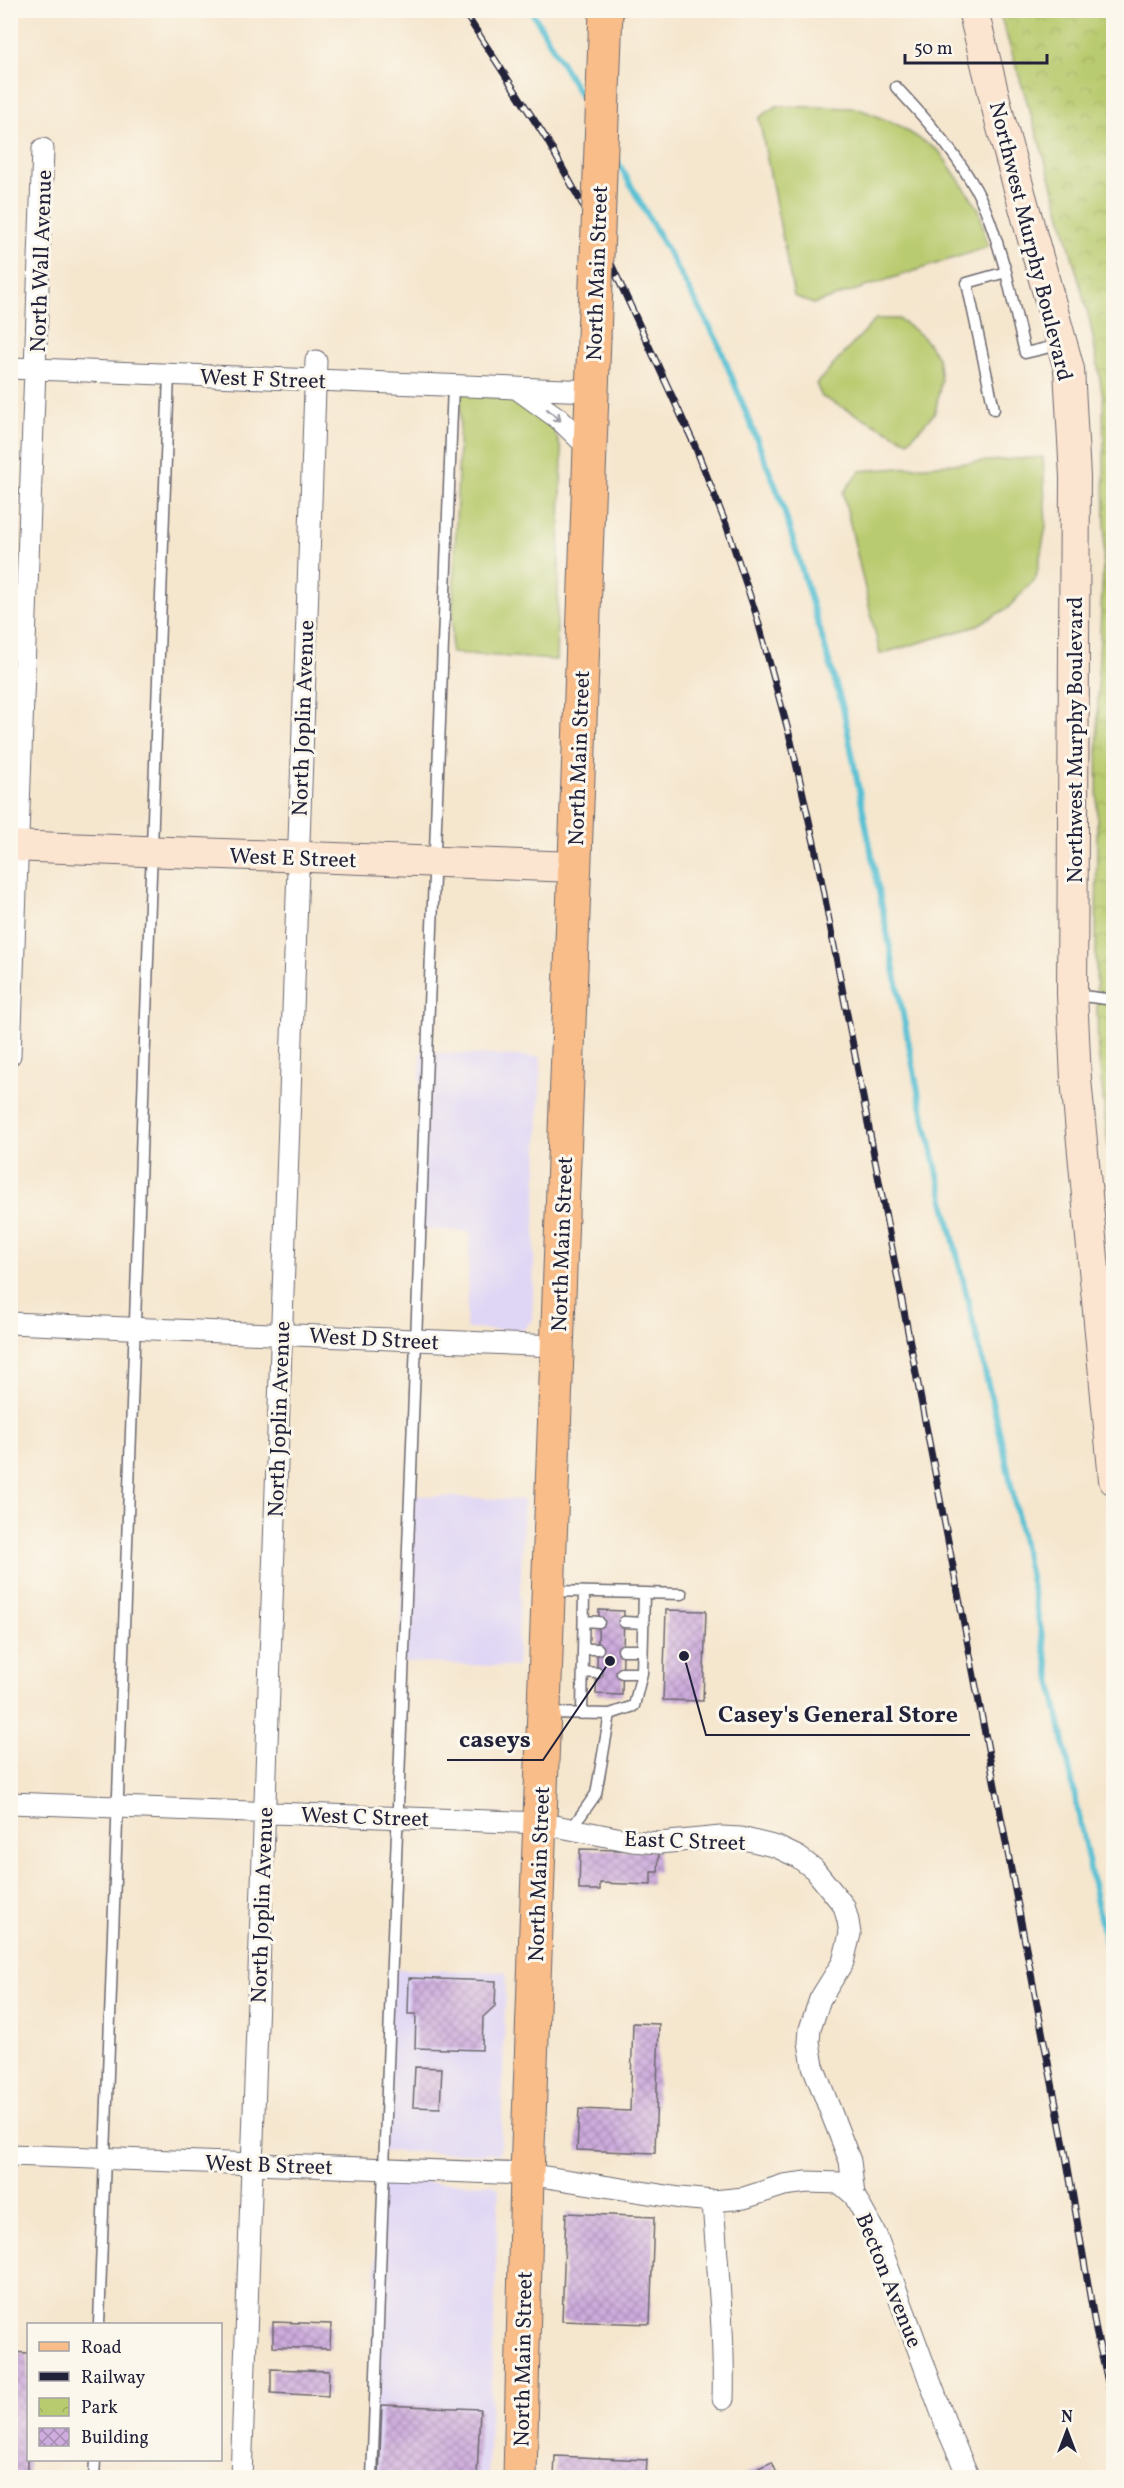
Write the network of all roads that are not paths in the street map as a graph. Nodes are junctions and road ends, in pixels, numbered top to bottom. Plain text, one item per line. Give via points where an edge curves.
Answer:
1 (606, 10) edge
2 (973, 10) edge
3 (896, 87) dead end
4 (43, 149) dead end
5 (1006, 272) junction
6 (1062, 344) junction
7 (10, 368) edge
8 (36, 369) junction
9 (316, 370) junction
10 (169, 375) junction
11 (453, 385) junction
12 (516, 387) junction
13 (592, 391) junction
14 (994, 409) dead end
15 (589, 448) junction
16 (14, 846) edge
17 (152, 851) junction
18 (297, 857) junction
19 (434, 862) junction
20 (575, 867) junction
21 (1072, 994) junction
22 (1113, 1000) edge
23 (10, 1055) edge
24 (10, 1323) edge
25 (135, 1328) junction
26 (281, 1334) junction
27 (416, 1340) junction
28 (1107, 1342) edge
29 (557, 1346) junction
30 (1113, 1480) edge
31 (548, 1591) junction
32 (584, 1592) junction
33 (644, 1593) junction
34 (682, 1594) dead end
35 (584, 1621) junction
36 (599, 1622) dead end
37 (624, 1622) dead end
38 (644, 1623) junction
39 (584, 1649) junction
40 (598, 1649) dead end
41 (623, 1650) dead end
42 (642, 1650) junction
43 (583, 1672) junction
44 (597, 1673) dead end
45 (622, 1673) dead end
46 (642, 1673) junction
47 (544, 1713) junction
48 (582, 1714) junction
49 (610, 1714) junction
50 (10, 1803) edge
51 (118, 1807) junction
52 (264, 1812) junction
53 (398, 1817) junction
54 (540, 1823) junction
55 (572, 1828) junction
56 (10, 2155) edge
57 (105, 2158) junction
58 (252, 2163) junction
59 (384, 2169) junction
60 (527, 2174) junction
61 (855, 2195) junction
62 (713, 2200) junction
63 (99, 2323) edge
64 (723, 2399) dead end
65 (94, 2461) edge
66 (94, 2478) edge
67 (241, 2478) edge
68 (372, 2478) edge
69 (520, 2478) edge
70 (969, 2478) edge

1 - 13 main road, North Main Street, bridge
2 - 6 street, Northwest Murphy Boulevard
3 - 5 lane via 927,120 972,182
4 - 8 street, North Wall Avenue
5 - 6 lane via 1025,353
5 - 14 lane via 967,283
6 - 21 street, Northwest Murphy Boulevard via 1069,369 1075,477
7 - 8 street, West F Street
8 - 10 street, West F Street
8 - 16 street, North Wall Avenue
9 - 10 street, West F Street
9 - 11 street, West F Street
9 - 18 street, North Joplin Avenue
10 - 17 lane
11 - 12 street, West F Street
11 - 19 lane
12 - 13 street, West F Street
12 -> 15 street via 559,419
13 - 15 main road, North Main Street
15 - 20 main road, North Main Street
16 - 17 street, West E Street
16 - 23 street, North Wall Avenue
17 - 18 street, West E Street
17 - 25 lane
18 - 19 street, West E Street
18 - 26 street, North Joplin Avenue
19 - 20 street, West E Street
19 - 27 lane
20 - 29 main road, North Main Street
21 - 22 lane
21 - 28 street, Northwest Murphy Boulevard via 1076,1079
24 - 25 street, West D Street
25 - 26 street, West D Street
25 - 51 lane
26 - 27 street, West D Street
26 - 52 street, North Joplin Avenue
27 - 29 street, West D Street
27 - 53 lane
28 - 30 street, Northwest Murphy Boulevard
29 - 31 main road, North Main Street
31 - 32 lane
31 - 47 main road, North Main Street
32 - 33 lane
32 - 35 lane
33 - 34 lane
33 - 38 lane
35 - 36 lane
35 - 39 lane
37 - 38 lane
38 - 42 lane
39 - 40 lane
39 - 43 lane
41 - 42 lane
42 - 46 lane
43 - 44 lane
43 - 48 lane
45 - 46 lane
46 - 49 lane via 634,1706
47 - 48 lane
47 - 54 main road, North Main Street
48 - 49 lane
49 - 55 lane via 596,1794
50 - 51 street, West C Street
51 - 52 street, West C Street
51 - 57 lane
52 - 53 street, West C Street
52 - 58 street, North Joplin Avenue
53 - 54 street, West C Street
53 - 59 lane
54 - 55 street, East C Street
54 - 60 main road, North Main Street
55 - 61 street, East C Street via 659,1844 721,1837 777,1847 814,1869 844,1906 850,1934 848,1946 843,1962 820,1999 809,2042 813,2066 850,2161
56 - 57 street, West B Street
57 - 58 street, West B Street
57 - 63 lane
58 - 59 street, West B Street
58 - 67 street, North Joplin Avenue
59 - 60 street, West B Street
59 - 68 lane
60 - 62 street, Becton Avenue
60 - 69 main road, North Main Street
61 - 62 street, Becton Avenue via 840,2183 817,2181 784,2185 744,2198
61 - 70 street, Becton Avenue via 876,2235
62 - 64 street via 724,2351
65 - 66 lane

